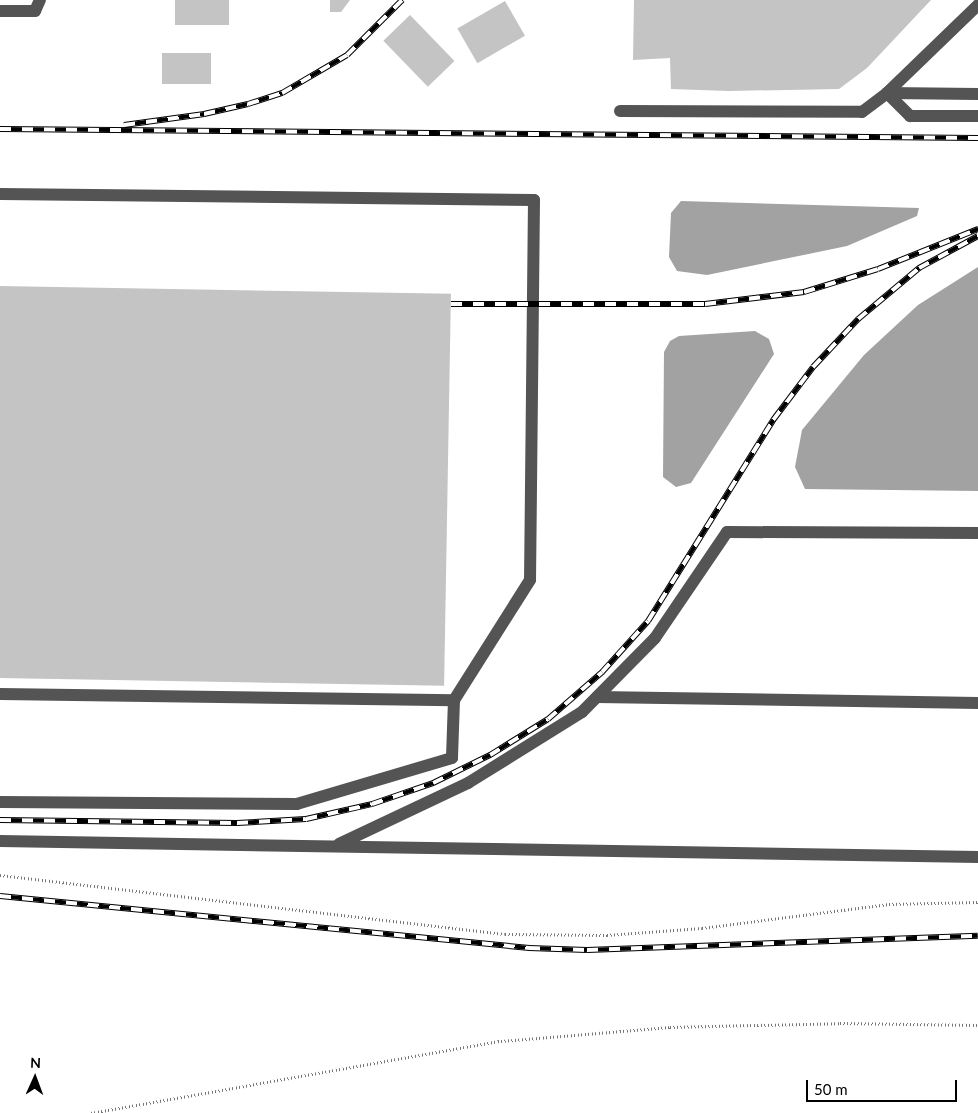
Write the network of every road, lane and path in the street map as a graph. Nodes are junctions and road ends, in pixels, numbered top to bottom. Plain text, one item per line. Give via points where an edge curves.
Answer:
1 (40, 0) edge
2 (978, 5) edge
3 (0, 12) edge
4 (887, 93) junction
5 (978, 94) edge
6 (620, 111) dead end
7 (978, 116) edge
8 (0, 194) edge
9 (978, 533) edge
10 (0, 694) edge
11 (597, 697) junction
12 (454, 700) junction
13 (978, 703) edge
14 (0, 802) edge
15 (0, 841) edge
16 (335, 846) junction
17 (978, 857) edge
18 (0, 875) edge
19 (978, 902) edge
20 (978, 1025) edge
21 (91, 1113) edge

1 - 3 lane via 35,11
2 - 4 lane
4 - 5 lane
4 - 6 lane via 862,112
4 - 7 lane via 910,116
8 - 12 lane via 534,200 530,580
9 - 11 lane via 727,532 656,638
10 - 12 lane
11 - 13 lane
11 - 16 lane via 582,712 468,783
12 - 14 lane via 452,758 297,804
15 - 16 lane
16 - 17 lane
18 - 19 path via 505,934 617,935 702,928 889,904
20 - 21 path via 840,1023 670,1027 501,1042

